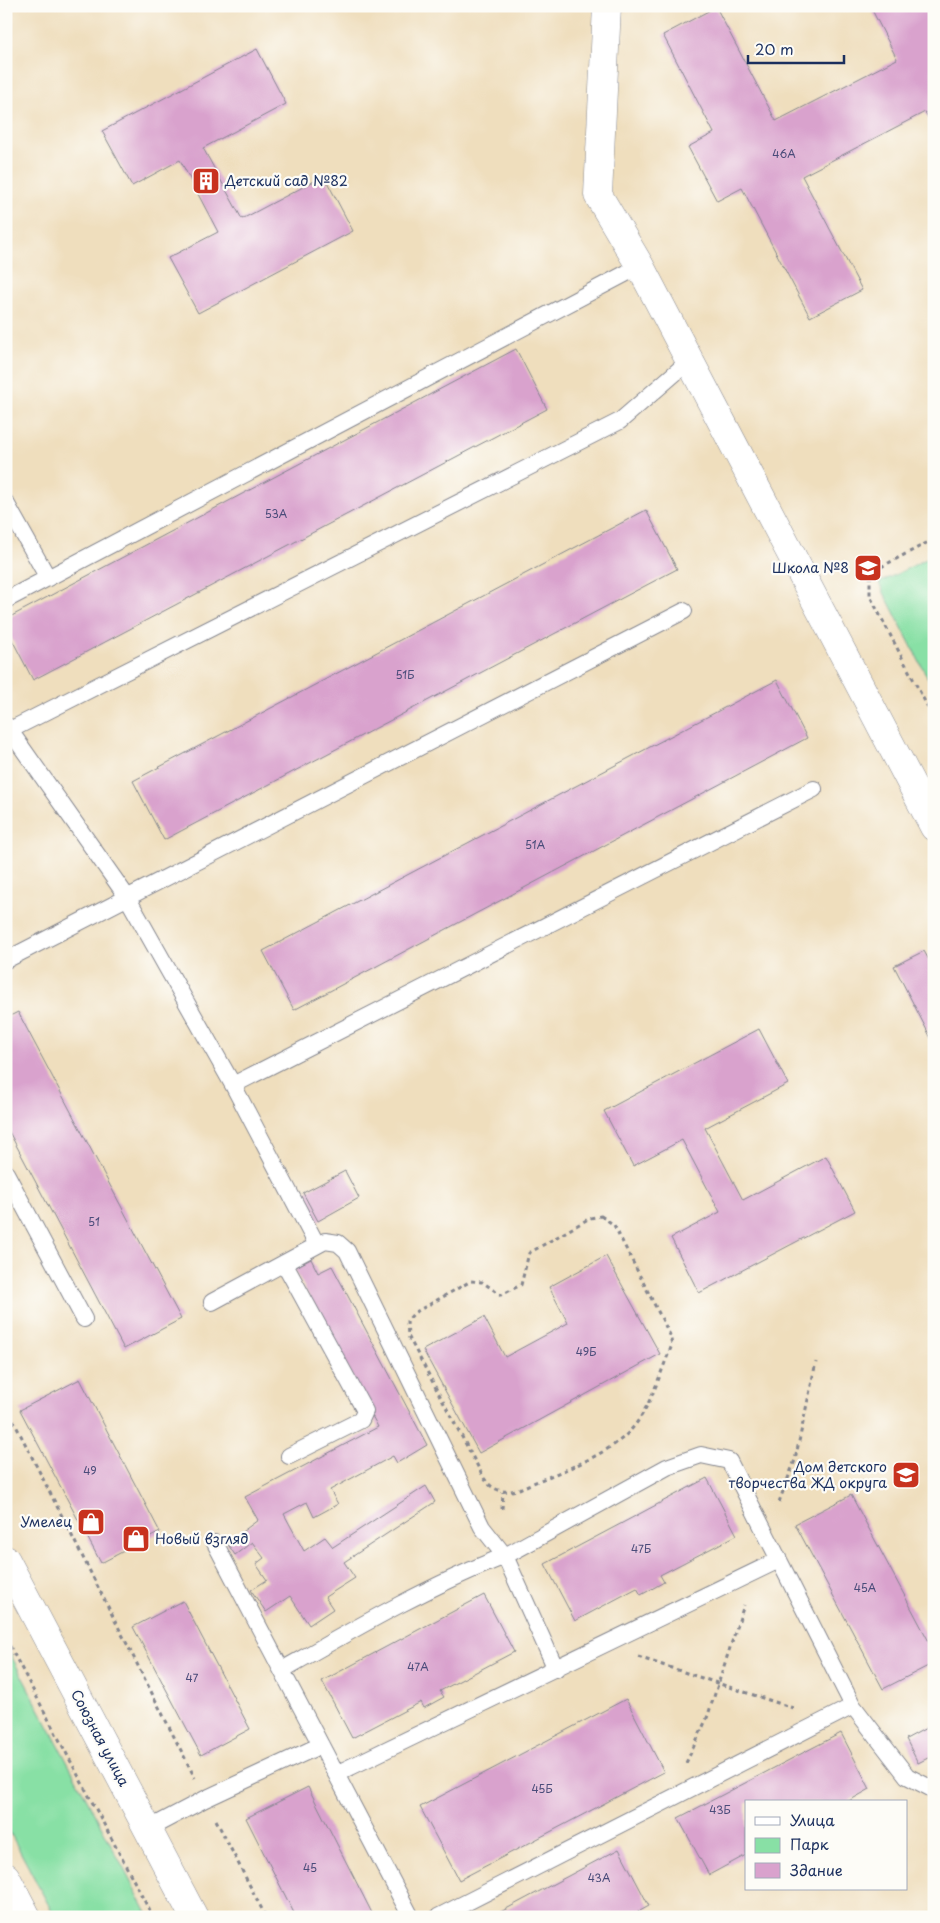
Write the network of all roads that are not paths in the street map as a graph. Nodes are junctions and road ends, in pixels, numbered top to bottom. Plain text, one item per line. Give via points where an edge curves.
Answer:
1 (607, 6) edge
2 (640, 266) junction
3 (689, 361) junction
4 (6, 503) edge
5 (48, 578) junction
6 (6, 600) edge
7 (684, 611) dead end
8 (8, 728) edge
9 (814, 789) dead end
10 (934, 827) edge
11 (127, 897) junction
12 (6, 960) edge
13 (233, 1085) junction
14 (6, 1173) edge
15 (317, 1245) junction
16 (284, 1263) junction
17 (212, 1302) dead end
18 (84, 1319) dead end
19 (289, 1456) dead end
20 (216, 1543) dead end
21 (505, 1556) junction
22 (6, 1560) edge
23 (779, 1560) junction
24 (556, 1669) junction
25 (282, 1670) junction
26 (853, 1706) junction
27 (321, 1744) junction
28 (336, 1774) junction
29 (934, 1790) edge
30 (148, 1829) junction
31 (6, 1877) edge
32 (27, 1917) edge
33 (194, 1917) edge
34 (411, 1917) edge
35 (438, 1917) edge

1 - 2 street via 598,195
2 - 3 street
2 - 5 lane
3 - 8 lane via 620,422
3 - 10 street
4 - 5 lane
5 - 6 lane
7 - 11 lane
8 - 11 lane
9 - 13 lane
11 - 12 lane
11 - 13 lane
13 - 15 lane
14 - 18 lane
15 - 16 lane
15 - 21 lane via 325,1241 338,1244 347,1251 482,1526
16 - 17 lane
16 - 19 lane via 365,1411 361,1420
20 - 25 lane
21 - 23 lane via 667,1467 701,1455 729,1461
21 - 24 lane
21 - 25 lane via 349,1632
22 - 30 street, Союзная улица
23 - 24 lane
23 - 26 lane
24 - 28 lane
25 - 27 lane
26 - 29 lane via 907,1776
26 - 35 lane
27 - 28 lane
27 - 30 lane
28 - 34 lane
30 - 33 street, Союзная улица
31 - 32 street

